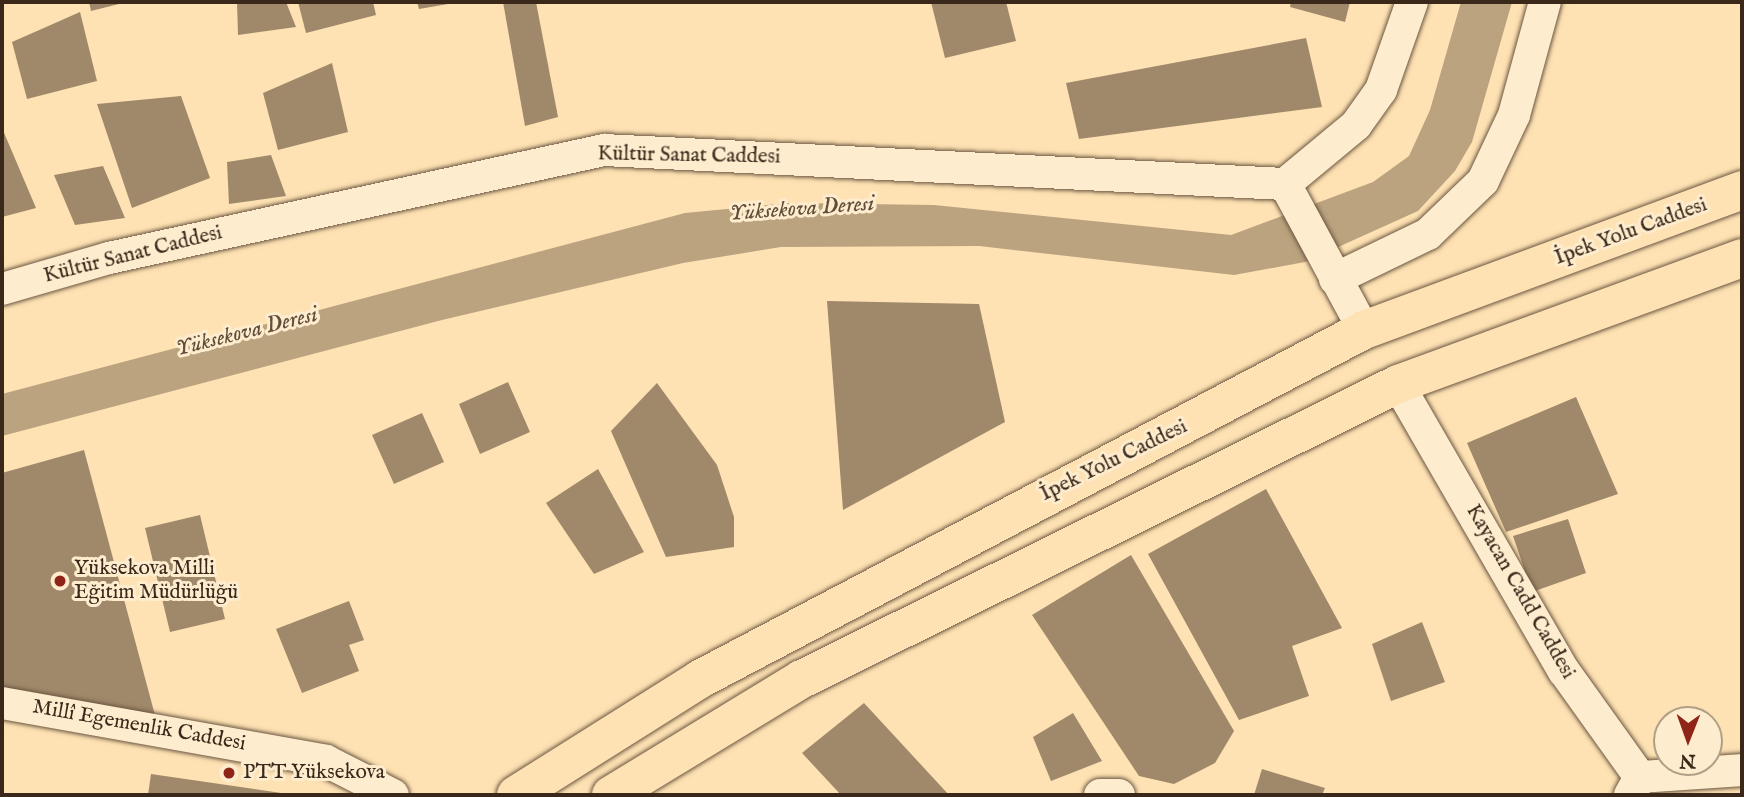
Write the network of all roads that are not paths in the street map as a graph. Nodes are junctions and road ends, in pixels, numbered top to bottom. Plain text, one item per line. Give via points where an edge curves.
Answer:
1 (1412, 2) edge
2 (1545, 2) edge
3 (1742, 190) edge
4 (1291, 193) junction
5 (1742, 258) edge
6 (1331, 271) junction
7 (2, 289) edge
8 (1364, 330) junction
9 (1398, 384) junction
10 (2, 703) edge
11 (1742, 770) edge
12 (1635, 786) edge
13 (393, 795) edge
14 (516, 795) edge
15 (611, 795) edge
16 (1100, 795) edge
17 (1119, 795) edge

1 - 4 street via 1381,90 1356,125
2 - 6 street via 1510,127 1483,181 1428,234
3 - 8 highway, İpek Yolu Caddesi
4 - 6 street
4 - 7 street, Kültür Sanat Caddesi via 604,150 109,258
5 - 9 highway
6 - 8 street
8 - 14 highway, İpek Yolu Caddesi via 700,679
9 - 12 street, Kayacan Cadd Caddesi
9 - 15 highway via 802,679
10 - 13 street, Millî Egemenlik Caddesi via 326,761
11 - 12 street
16 - 17 street

